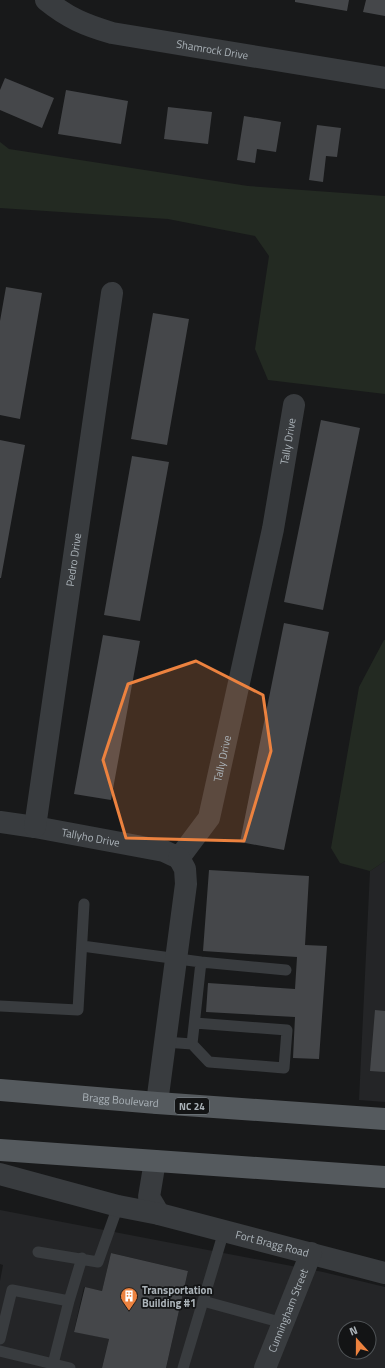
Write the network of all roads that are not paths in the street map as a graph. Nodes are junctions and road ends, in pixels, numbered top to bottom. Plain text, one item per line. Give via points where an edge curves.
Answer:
1 (46, 0) edge
2 (385, 78) edge
3 (112, 293) dead end
4 (294, 405) dead end
5 (0, 822) edge
6 (35, 827) junction
7 (179, 858) junction
8 (84, 904) dead end
9 (82, 946) junction
10 (176, 959) junction
11 (200, 962) junction
12 (286, 970) dead end
13 (0, 1006) edge
14 (195, 1023) junction
15 (165, 1042) junction
16 (192, 1044) junction
17 (0, 1090) edge
18 (157, 1103) junction
19 (385, 1119) edge
20 (0, 1150) edge
21 (155, 1162) junction
22 (0, 1174) edge
23 (385, 1178) edge
24 (118, 1206) junction
25 (159, 1214) junction
26 (224, 1231) junction
27 (38, 1252) dead end
28 (311, 1253) junction
29 (82, 1258) junction
30 (385, 1273) edge
31 (69, 1301) junction
32 (203, 1301) junction
33 (283, 1323) junction
34 (0, 1339) edge
35 (0, 1351) edge
36 (53, 1364) junction
37 (70, 1368) edge
38 (183, 1368) edge
39 (265, 1368) edge

1 - 2 street, Shamrock Drive via 84,24 112,33
3 - 6 street, Pedro Drive
4 - 7 street, Tally Drive via 273,529 210,818
5 - 6 street, Tallyho Drive
6 - 7 street, Tallyho Drive via 164,851
7 - 10 street via 185,869 186,884
8 - 9 lane
9 - 10 lane
9 - 13 lane via 78,1010
10 - 11 lane
10 - 15 street
11 - 12 lane
11 - 14 lane
14 - 16 lane
14 - 16 lane via 287,1030 284,1068 210,1062
15 - 16 lane
15 - 18 street
17 - 18 main road, Bragg Boulevard / NC 24
18 - 19 main road, Bragg Boulevard / NC 24
20 - 21 main road
21 - 23 main road
21 - 25 street via 149,1197
22 - 24 street, Fort Bragg Road
24 - 25 street, Fort Bragg Road
24 - 29 lane via 98,1262
25 - 26 street, Fort Bragg Road
26 - 28 street, Fort Bragg Road
26 - 32 lane
27 - 29 lane
28 - 30 street, Fort Bragg Road
28 - 33 street, Cunningham Street
29 - 31 lane
31 - 34 lane via 12,1290
31 - 36 lane
32 - 33 lane
32 - 38 lane
33 - 39 street, Cunningham Street
35 - 36 lane
36 - 37 lane

